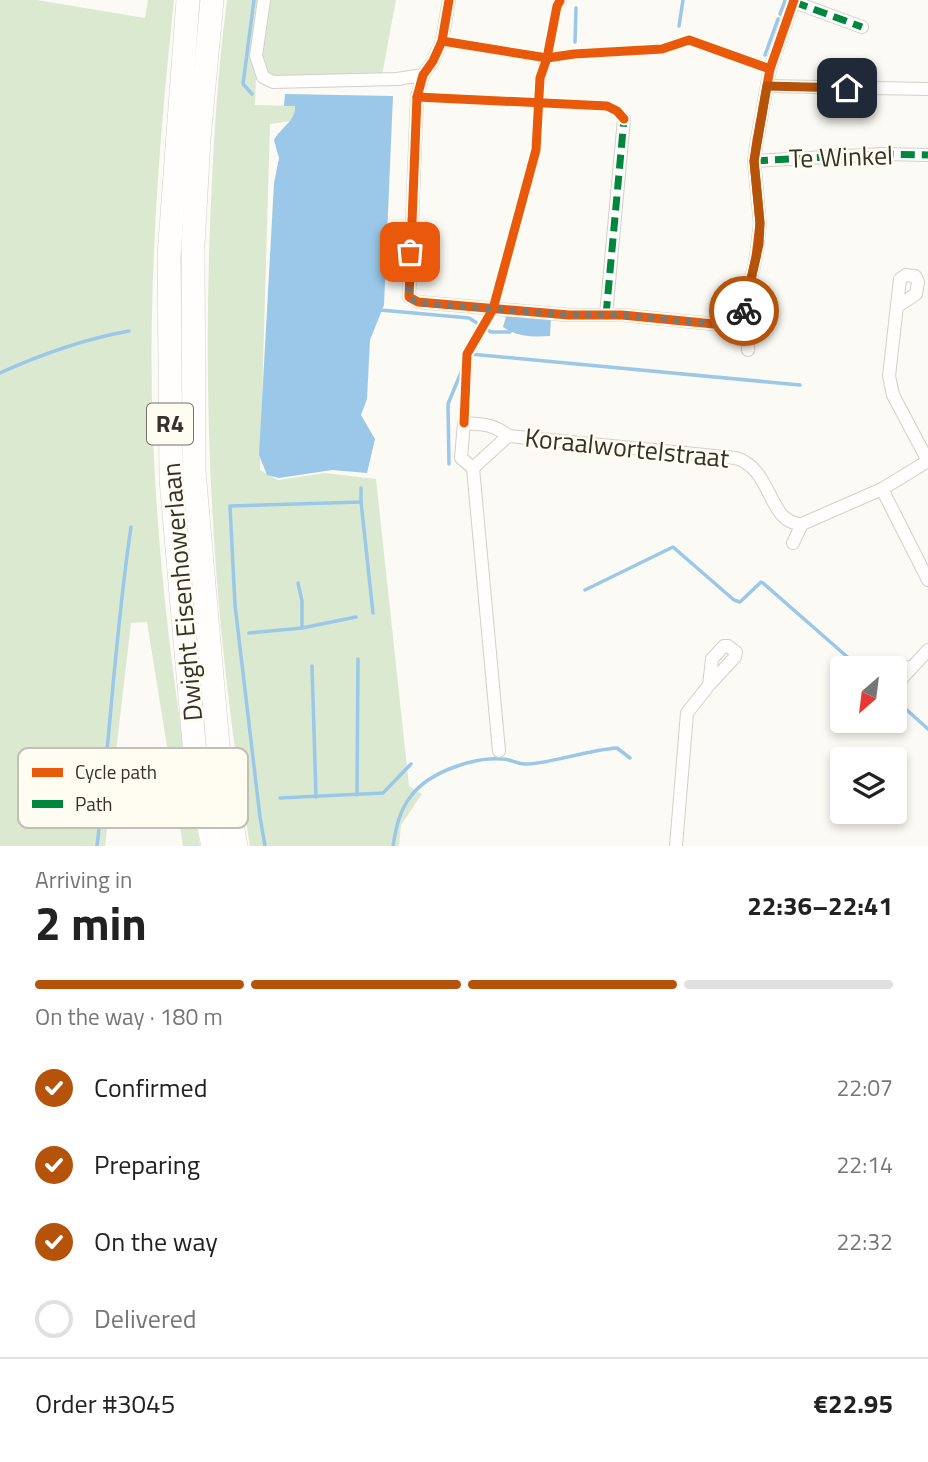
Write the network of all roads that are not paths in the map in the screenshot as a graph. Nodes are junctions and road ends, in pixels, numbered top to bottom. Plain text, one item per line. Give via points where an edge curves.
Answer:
1 (188, 0) edge
2 (212, 0) edge
3 (264, 0) edge
4 (449, 0) edge
5 (794, 1) edge
6 (862, 27) dead end
7 (423, 75) junction
8 (767, 86) junction
9 (928, 89) edge
10 (624, 120) dead end
11 (928, 155) edge
12 (754, 161) junction
13 (898, 306) dead end
14 (606, 315) junction
15 (741, 318) junction
16 (748, 350) dead end
17 (509, 436) junction
18 (928, 461) edge
19 (473, 468) junction
20 (882, 489) junction
21 (799, 524) junction
22 (793, 543) dead end
23 (928, 580) edge
24 (928, 650) edge
25 (907, 667) edge
26 (911, 668) junction
27 (907, 672) edge
28 (709, 685) dead end
29 (194, 748) edge
30 (218, 748) edge
31 (499, 751) dead end
32 (209, 828) edge
33 (233, 828) edge
34 (213, 846) edge
35 (236, 846) edge
36 (676, 846) edge

1 - 29 highway, Dwight Eisenhowerlaan / R4 via 169,256 171,479
2 - 30 highway, Dwight Eisenhowerlaan / R4 via 194,245 194,471
3 - 7 street via 256,55 263,76 273,82
4 - 7 street via 442,41
5 - 6 street
5 - 8 street
7 - 14 street via 417,96 409,297 418,303
8 - 9 street
8 - 12 street
10 - 14 street
11 - 12 street, Te Winkel via 883,153
12 - 15 street via 760,234
13 - 18 street via 889,376 893,396
14 - 15 street via 724,325
15 - 16 street via 748,328
17 - 19 street, Koraalwortelstraat
17 - 19 street, Koraalwortelstraat via 487,424 464,423 461,458
17 - 21 street, Koraalwortelstraat via 747,461 782,518
18 - 20 street
19 - 31 street, Koraalwortelstraat
20 - 21 street
20 - 23 street
21 - 22 street
24 - 26 street
25 - 26 street
26 - 27 street
28 - 36 street via 687,713
32 - 34 highway, Dwight Eisenhowerlaan / R4
33 - 35 highway, Dwight Eisenhowerlaan / R4

